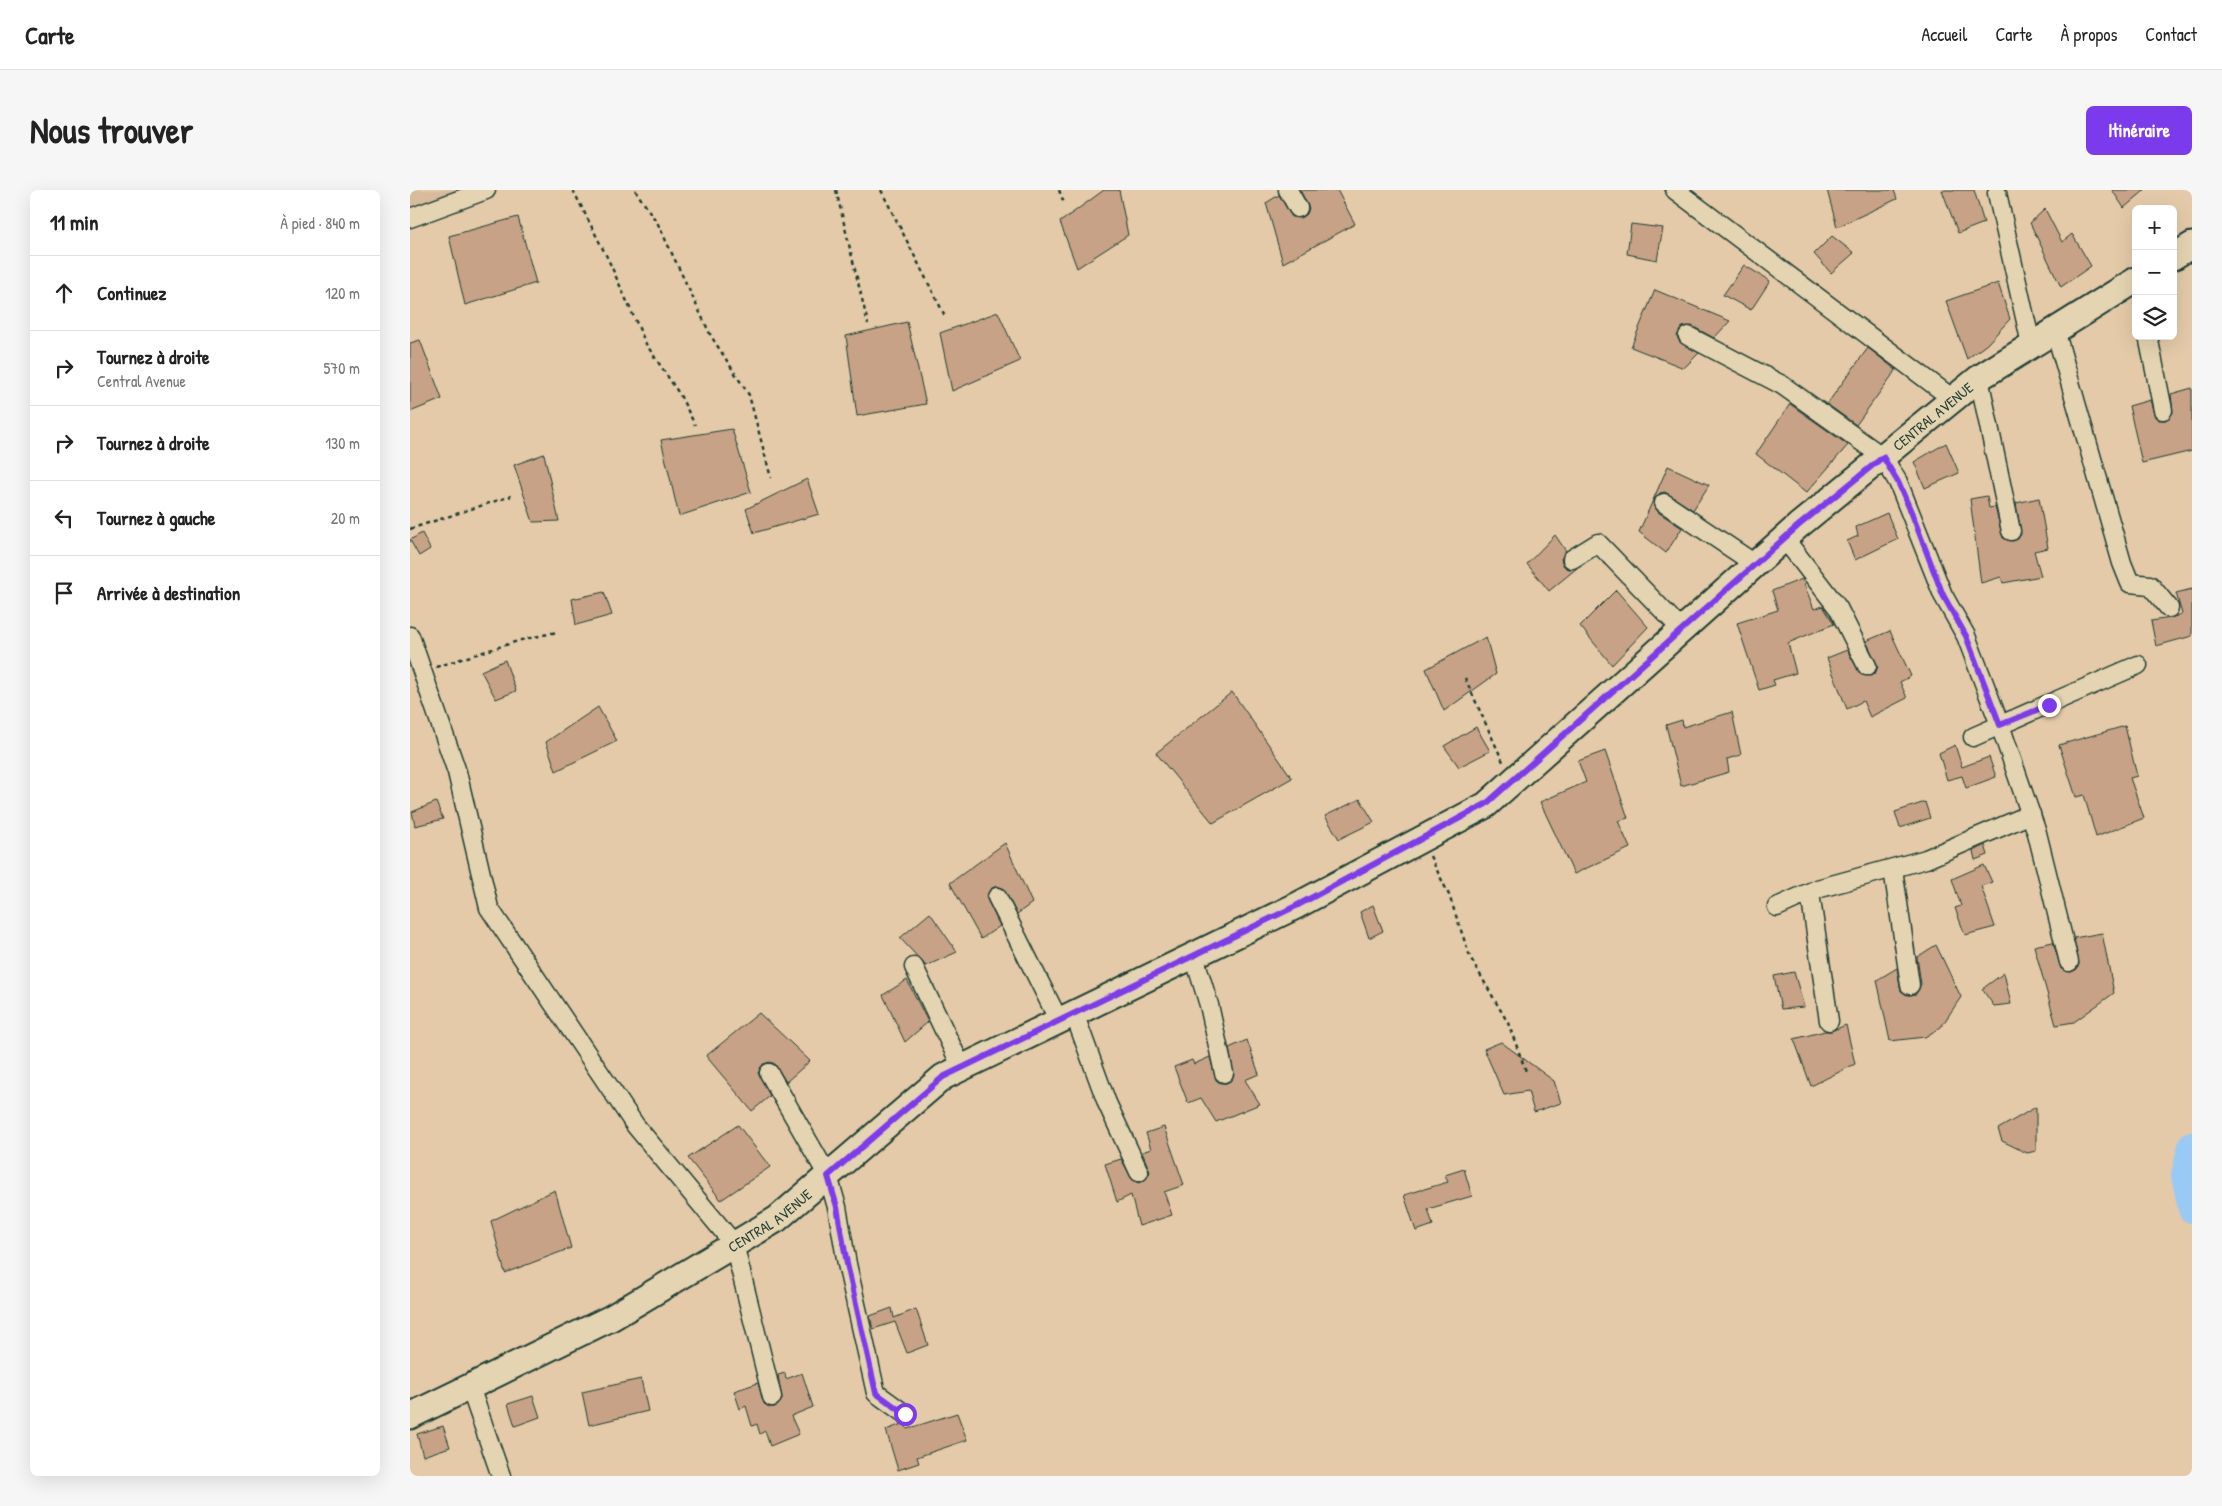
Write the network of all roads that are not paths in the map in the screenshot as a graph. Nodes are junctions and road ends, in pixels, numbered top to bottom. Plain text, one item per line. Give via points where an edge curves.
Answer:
1 (486, 190) edge
2 (1288, 190) edge
3 (1675, 190) edge
4 (1996, 193) dead end
5 (1298, 208) dead end
6 (410, 218) edge
7 (2192, 245) edge
8 (2177, 254) edge
9 (2132, 282) edge
10 (2054, 330) junction
11 (1688, 336) dead end
12 (2149, 340) edge
13 (2031, 344) junction
14 (1979, 378) junction
15 (1953, 399) junction
16 (2163, 410) dead end
17 (1883, 457) junction
18 (1664, 503) dead end
19 (2011, 531) dead end
20 (1784, 538) junction
21 (1572, 559) dead end
22 (1755, 564) junction
23 (2169, 608) dead end
24 (1681, 630) junction
25 (410, 636) edge
26 (2138, 665) dead end
27 (1867, 666) dead end
28 (2000, 725) junction
29 (1973, 737) dead end
30 (2031, 814) junction
31 (1893, 869) junction
32 (1810, 893) junction
33 (997, 897) dead end
34 (1777, 907) dead end
35 (1194, 956) junction
36 (2069, 962) dead end
37 (914, 967) dead end
38 (1910, 985) dead end
39 (1066, 1017) junction
40 (1829, 1021) dead end
41 (962, 1068) junction
42 (768, 1073) dead end
43 (1224, 1073) dead end
44 (1139, 1172) dead end
45 (828, 1176) junction
46 (734, 1244) junction
47 (470, 1387) junction
48 (772, 1397) dead end
49 (905, 1414) dead end
50 (410, 1416) edge
51 (501, 1476) edge

1 - 6 street
2 - 5 street
3 - 15 street
4 - 13 street
7 - 8 street
9 - 10 street, CENTRAL AVENUE
10 - 13 street, CENTRAL AVENUE
10 - 23 street via 2130,583 2150,585
11 - 17 street via 1782,385
12 - 16 street
13 - 14 street, CENTRAL AVENUE
14 - 15 street, CENTRAL AVENUE
14 - 19 street
15 - 17 street, CENTRAL AVENUE
17 - 20 street, CENTRAL AVENUE
17 - 28 street via 1912,514 1943,595 1966,636
18 - 22 street
20 - 22 street, CENTRAL AVENUE
20 - 27 street via 1838,608
21 - 24 street via 1598,543
22 - 24 street, CENTRAL AVENUE
24 - 35 street, CENTRAL AVENUE via 1486,804 1296,906
25 - 46 street via 457,772 488,908 635,1125
26 - 28 street
28 - 29 street
28 - 30 street
30 - 31 street via 1926,859
30 - 36 street
31 - 32 street
31 - 38 street
32 - 34 street
32 - 40 street
33 - 39 street
35 - 39 street, CENTRAL AVENUE
35 - 43 street
37 - 41 street
39 - 41 street, CENTRAL AVENUE
39 - 44 street
41 - 45 street, CENTRAL AVENUE via 943,1077
42 - 45 street
45 - 46 street, CENTRAL AVENUE via 777,1219
45 - 49 street via 876,1393
46 - 47 street, CENTRAL AVENUE via 611,1318
46 - 48 street
47 - 50 street, CENTRAL AVENUE
47 - 51 street

